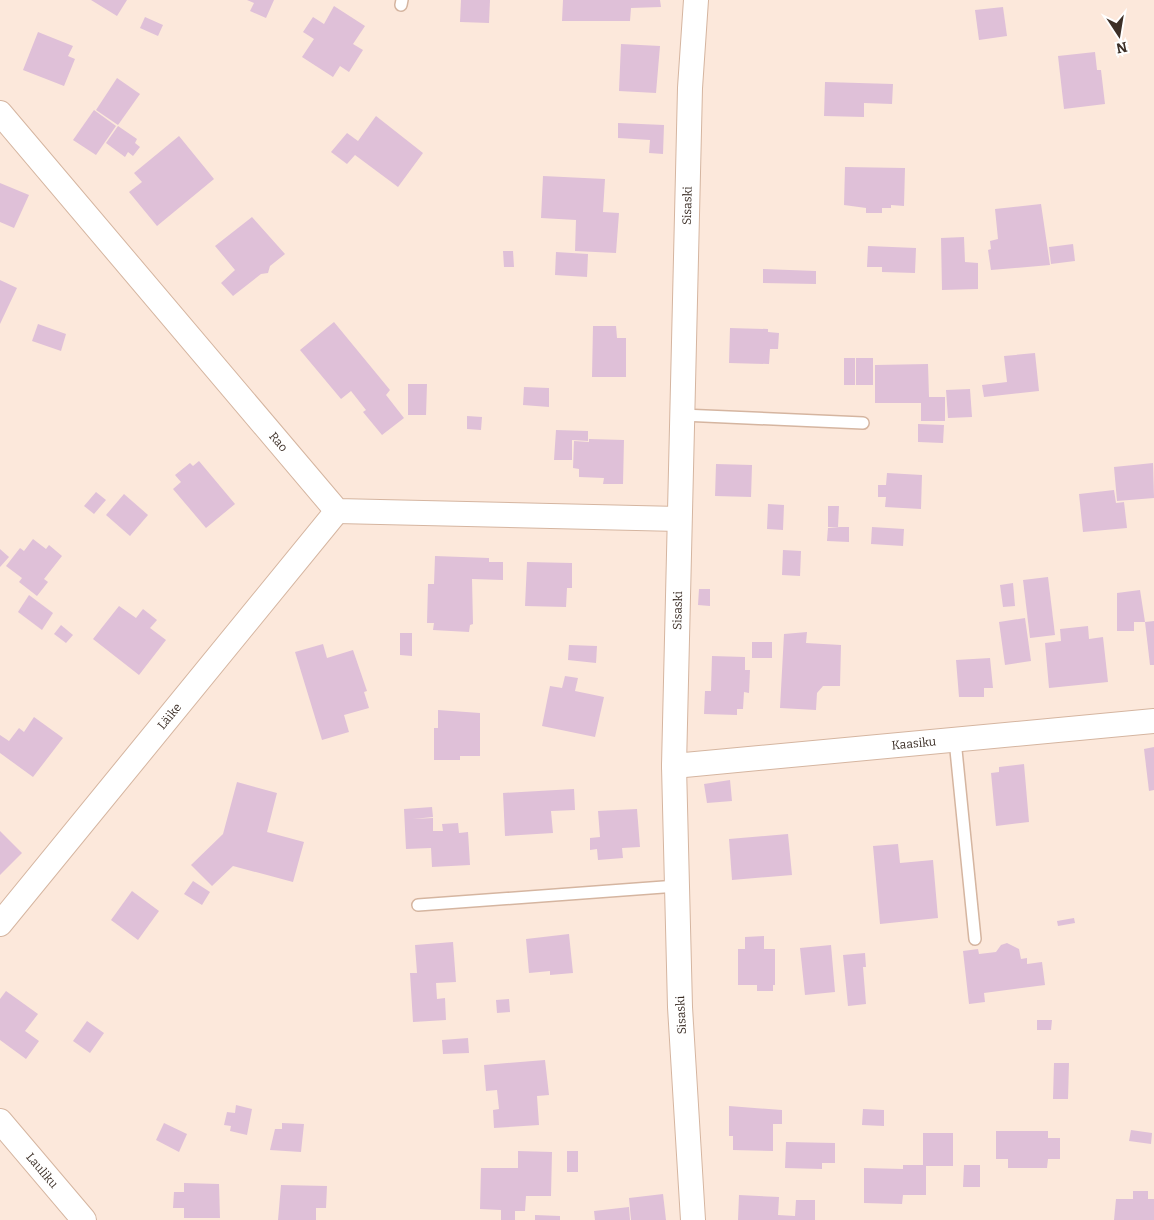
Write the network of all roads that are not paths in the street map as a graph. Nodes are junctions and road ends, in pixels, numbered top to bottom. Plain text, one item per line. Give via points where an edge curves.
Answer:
1 (696, 0) edge
2 (0, 113) edge
3 (682, 416) junction
4 (863, 424) dead end
5 (337, 511) junction
6 (679, 518) junction
7 (1154, 721) edge
8 (956, 740) junction
9 (674, 766) junction
10 (677, 886) junction
11 (418, 905) dead end
12 (0, 924) edge
13 (975, 939) dead end
14 (0, 1121) edge
15 (84, 1220) edge
16 (693, 1220) edge

1 - 3 street, Sisaski via 690,88
2 - 5 street, Rao
3 - 4 lane
3 - 6 street, Sisaski
5 - 6 street
5 - 12 street, Läike
6 - 9 street, Sisaski
7 - 8 street, Kaasiku
8 - 9 street, Kaasiku
8 - 13 lane
9 - 10 street, Sisaski
10 - 11 lane
10 - 16 street, Sisaski via 680,1007
14 - 15 street, Lauliku

